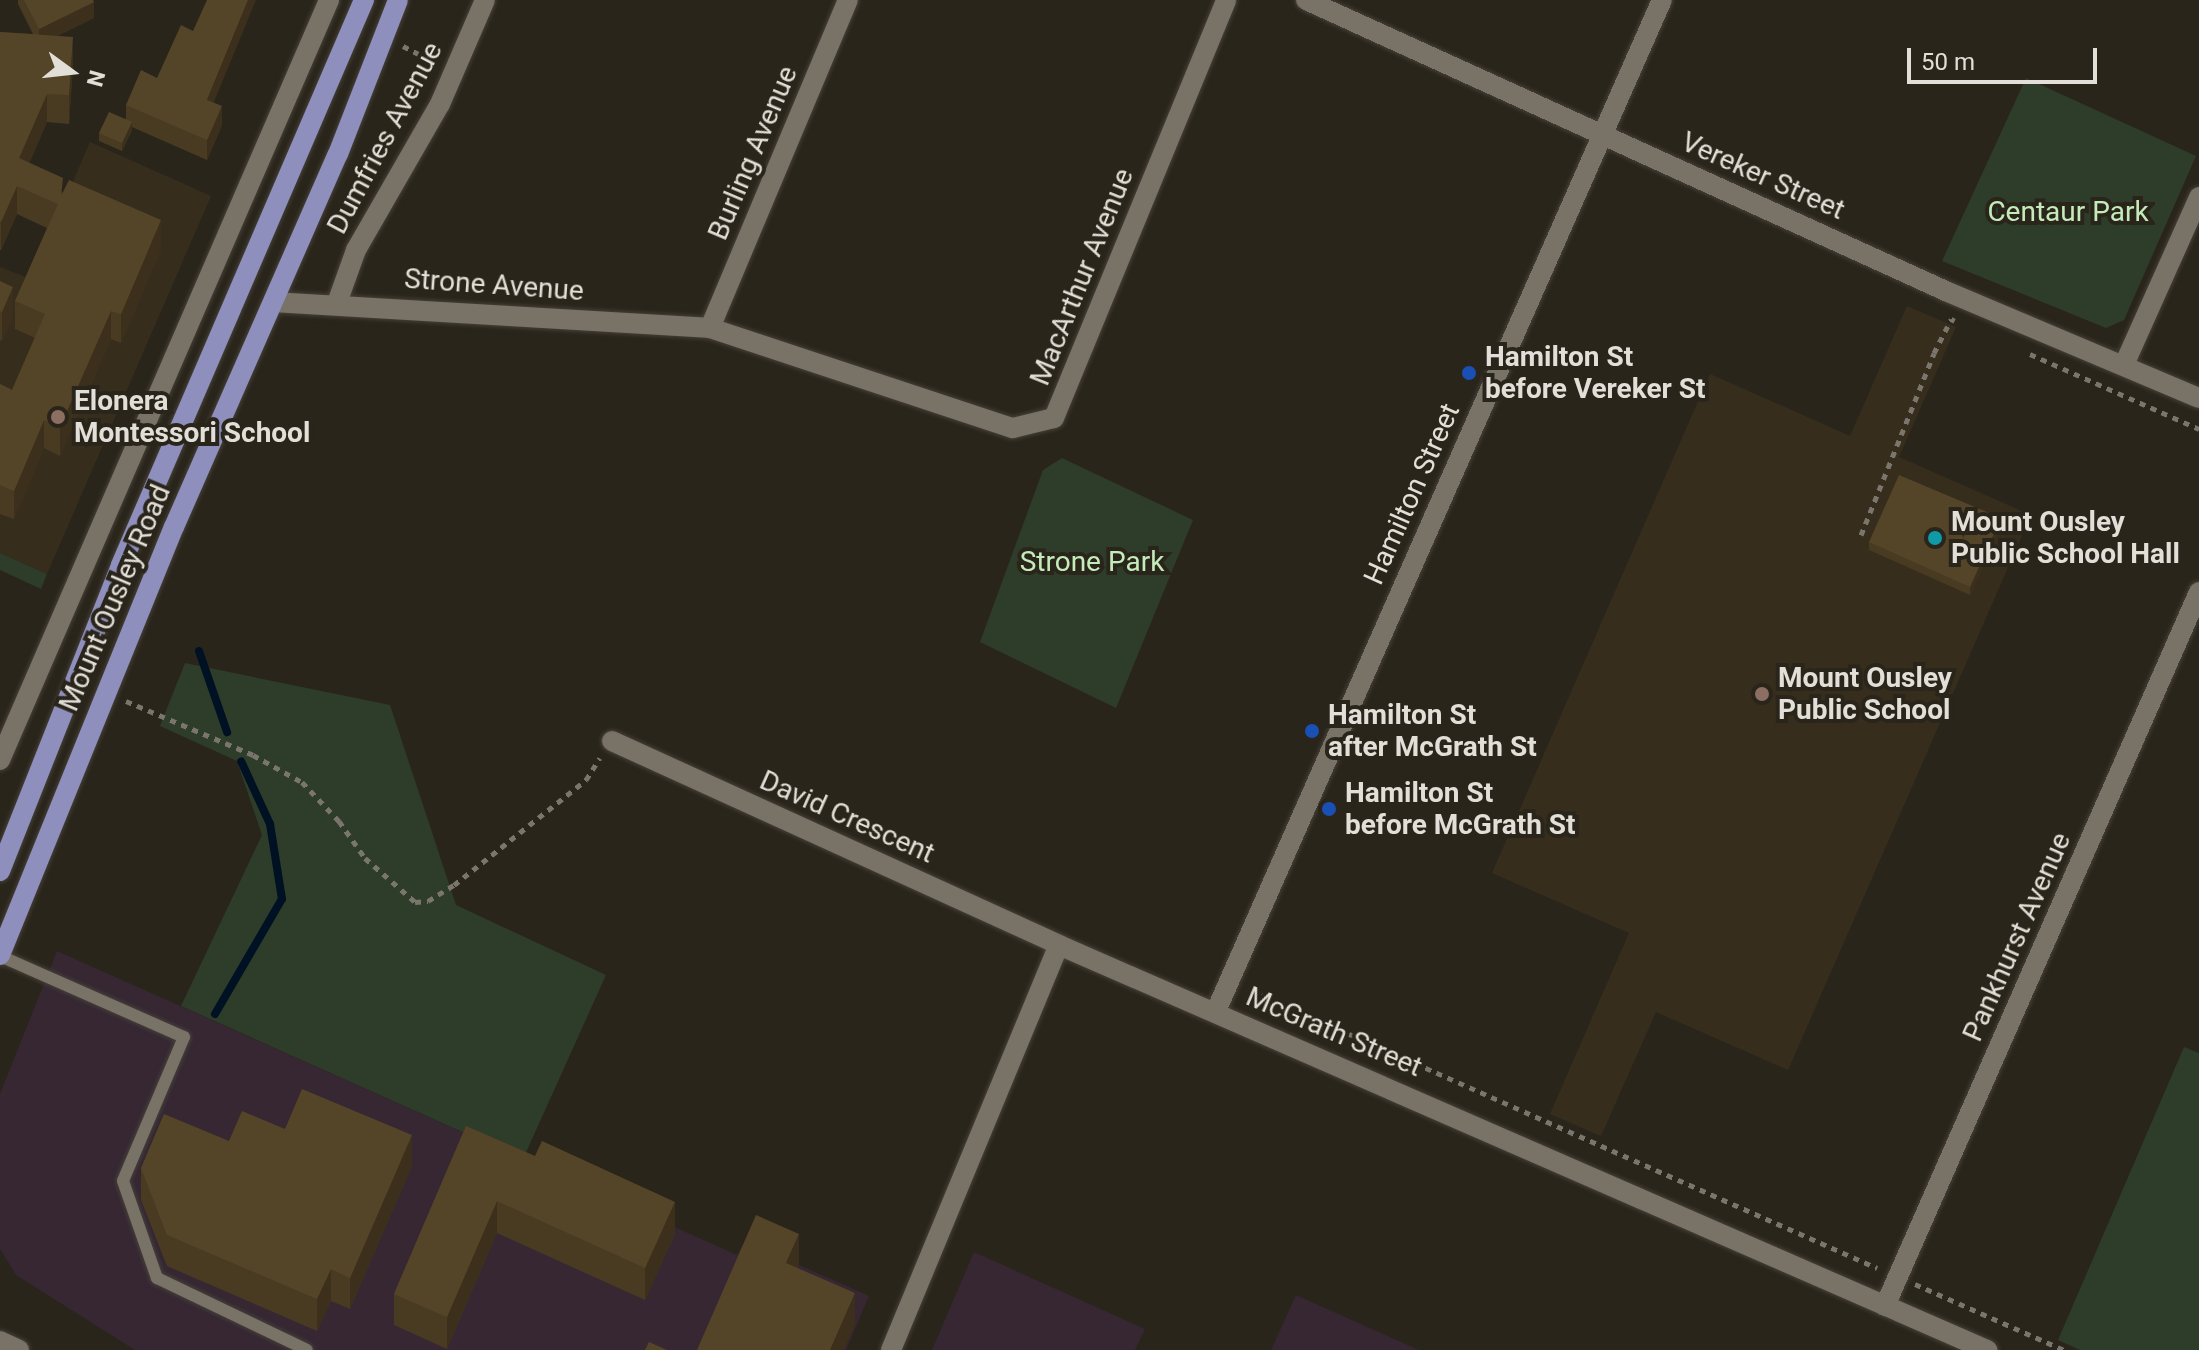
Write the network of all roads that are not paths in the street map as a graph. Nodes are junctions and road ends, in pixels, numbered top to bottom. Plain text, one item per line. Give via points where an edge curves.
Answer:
1 (329, 0) edge
2 (364, 0) edge
3 (398, 0) edge
4 (485, 0) edge
5 (848, 0) edge
6 (1226, 0) edge
7 (1306, 0) edge
8 (1662, 0) edge
9 (1602, 134) junction
10 (2199, 197) edge
11 (274, 302) junction
12 (337, 303) junction
13 (710, 328) junction
14 (2124, 365) junction
15 (2199, 398) edge
16 (2199, 592) edge
17 (612, 741) road end
18 (0, 760) edge
19 (0, 871) edge
20 (1059, 945) junction
21 (0, 956) edge
22 (1216, 1011) junction
23 (1885, 1306) junction
24 (0, 1341) edge
25 (19, 1350) edge
26 (307, 1350) edge
27 (891, 1350) edge
28 (1987, 1350) edge

1 - 18 street, Mount Ousley Road
2 - 19 main road, Mount Ousley Road via 121,565
3 - 11 main road, Mount Ousley Road
4 - 12 street, Dumfries Avenue via 440,104 356,250
5 - 13 street, Burling Avenue
6 - 13 street, MacArthur Avenue via 1054,418 1013,428
7 - 9 street, Vereker Street
8 - 9 street, Hamilton Street
9 - 14 street, Vereker Street via 1948,292
9 - 22 street, Hamilton Street
10 - 14 street
11 - 12 street, Strone Avenue
11 - 21 main road, Mount Ousley Road via 105,692
12 - 13 street, Strone Avenue
14 - 15 street, Vereker Street
16 - 23 street, Pankhurst Avenue
17 - 20 street, David Crescent
20 - 22 street, McGrath Street
20 - 27 street
21 - 26 lane via 184,1037 123,1181 157,1278
22 - 23 street, McGrath Street
23 - 28 street, McGrath Street
24 - 25 street

